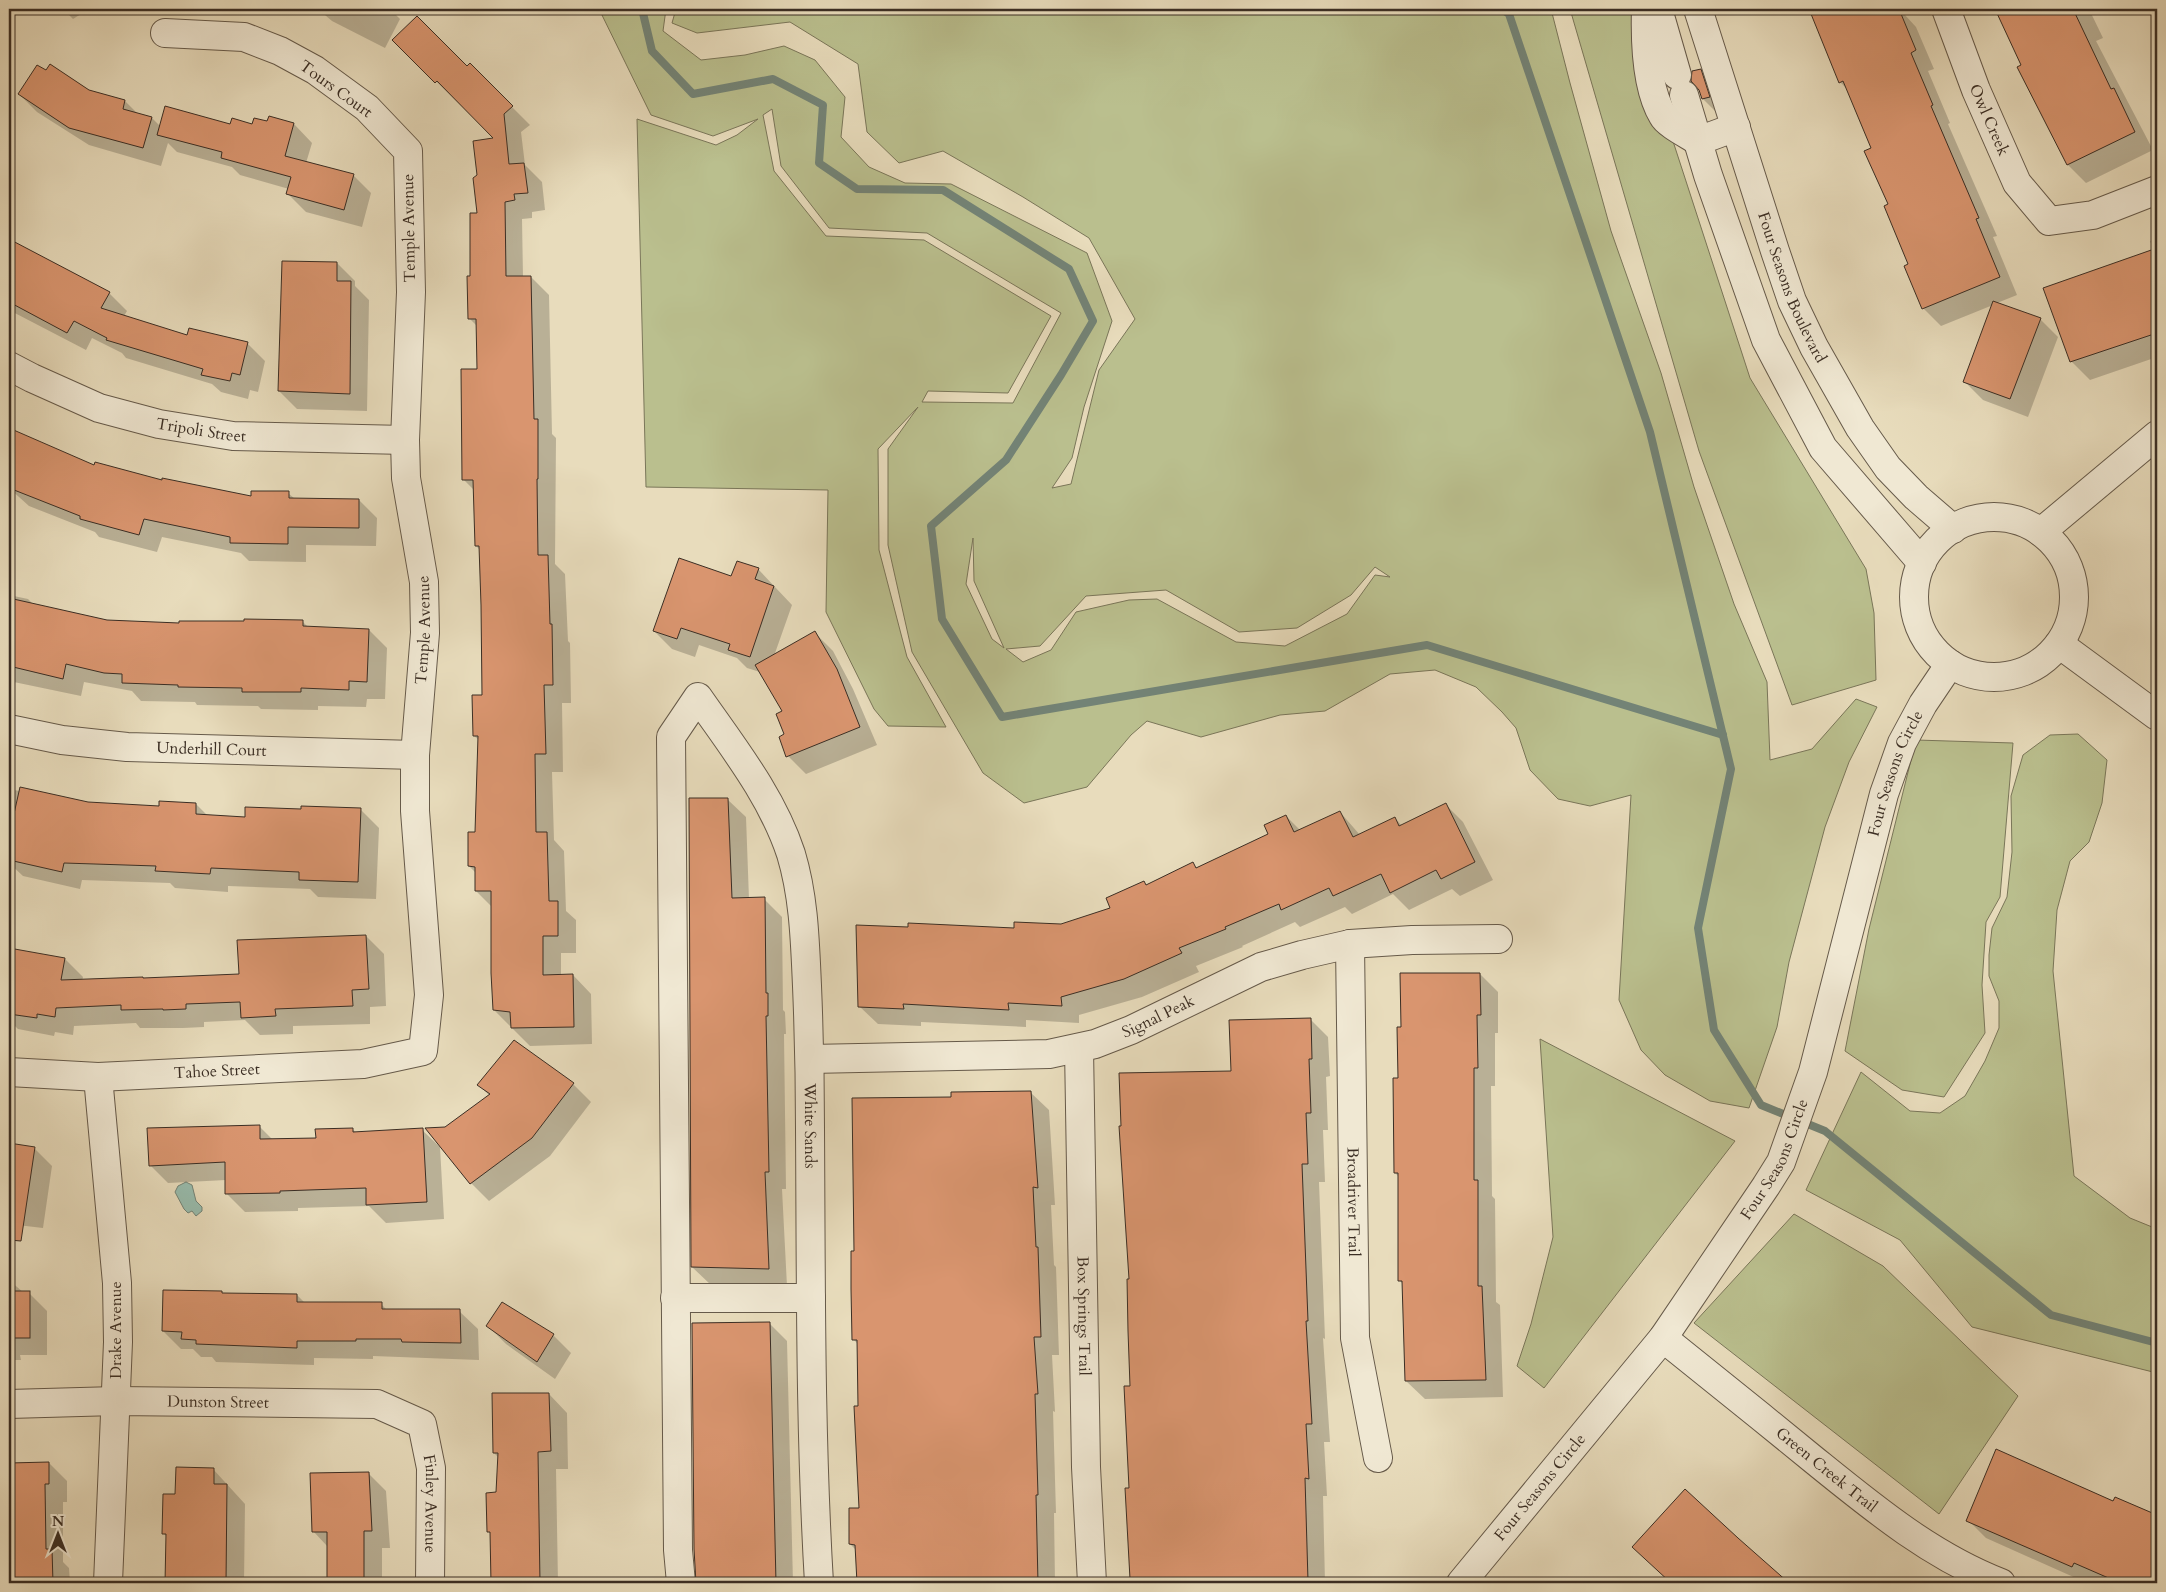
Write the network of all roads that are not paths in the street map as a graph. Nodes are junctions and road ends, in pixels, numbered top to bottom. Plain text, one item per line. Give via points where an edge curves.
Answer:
1 (1946, 9) edge
2 (1698, 10) edge
3 (1655, 14) edge
4 (164, 33) dead end
5 (1736, 127) junction
6 (1698, 141) junction
7 (408, 151) joint
8 (2157, 190) edge
9 (9, 366) edge
10 (2157, 435) edge
11 (405, 440) junction
12 (1953, 529) junction
13 (2041, 532) junction
14 (1922, 563) junction
15 (2059, 644) junction
16 (1950, 664) junction
17 (2157, 716) edge
18 (9, 729) edge
19 (415, 755) junction
20 (1498, 939) dead end
21 (1350, 944) junction
22 (1079, 1048) junction
23 (423, 1051) joint
24 (810, 1059) junction
25 (9, 1072) edge
26 (98, 1077) junction
27 (675, 1298) junction
28 (811, 1298) junction
29 (1663, 1338) junction
30 (116, 1401) junction
31 (9, 1404) edge
32 (422, 1424) joint
33 (1378, 1458) dead end
34 (108, 1583) edge
35 (430, 1583) edge
36 (681, 1583) edge
37 (819, 1583) edge
38 (1092, 1583) edge
39 (1461, 1583) edge
40 (2001, 1583) edge

1 - 8 street, Owl Creek via 1976,90 2017,183 2049,221 2093,216
2 - 3 street
2 - 5 street, Four Seasons Boulevard
3 - 6 street
3 - 6 street via 1645,43 1652,88 1663,118
4 - 7 street, Tours Court via 244,37 280,51 315,70 368,108
5 - 6 street
5 - 12 street, Four Seasons Boulevard via 1792,300 1814,347 1860,428 1888,468
6 - 14 street via 1766,340 1823,448
7 - 11 street, Temple Avenue via 411,292
9 - 11 street, Tripoli Street via 99,408 159,424 233,436
10 - 13 street
11 - 19 street, Temple Avenue via 406,478 424,582 425,633
12 - 13 street via 1974,519 1998,517 2020,521
12 - 14 street via 1935,543
13 - 15 street via 2059,549 2071,572 2075,596 2071,622
14 - 16 street via 1915,584 1915,607 1921,630 1933,649
15 - 16 street via 2042,661 2021,672 1980,675
15 - 17 street
16 - 29 street, Four Seasons Circle via 1902,743 1884,794 1813,1072 1781,1162
18 - 19 street, Underhill Court via 62,740 127,747
19 - 23 street, Temple Avenue via 415,811 429,995
20 - 21 street, Signal Peak
21 - 22 street, Signal Peak via 1261,967 1131,1030
21 - 33 street, Broadriver Trail via 1355,1338
22 - 24 street, Signal Peak via 1049,1054
22 - 38 street, Box Springs Trail via 1086,1467
23 - 26 street, Tahoe Street via 363,1064
24 - 27 street, White Sands via 805,940 800,889 790,854 765,797 698,696 670,737
24 - 28 street, White Sands
25 - 26 street, Tahoe Street
26 - 30 street, Drake Avenue via 117,1283
27 - 28 street
27 - 36 street
28 - 37 street, White Sands via 813,1468
29 - 39 street, Four Seasons Circle
29 - 40 street, Green Creek Trail via 1884,1517 1934,1550
30 - 31 street, Dunston Street
30 - 32 street, Dunston Street via 376,1404
30 - 34 street, Drake Avenue
32 - 35 street, Finley Avenue via 431,1468

